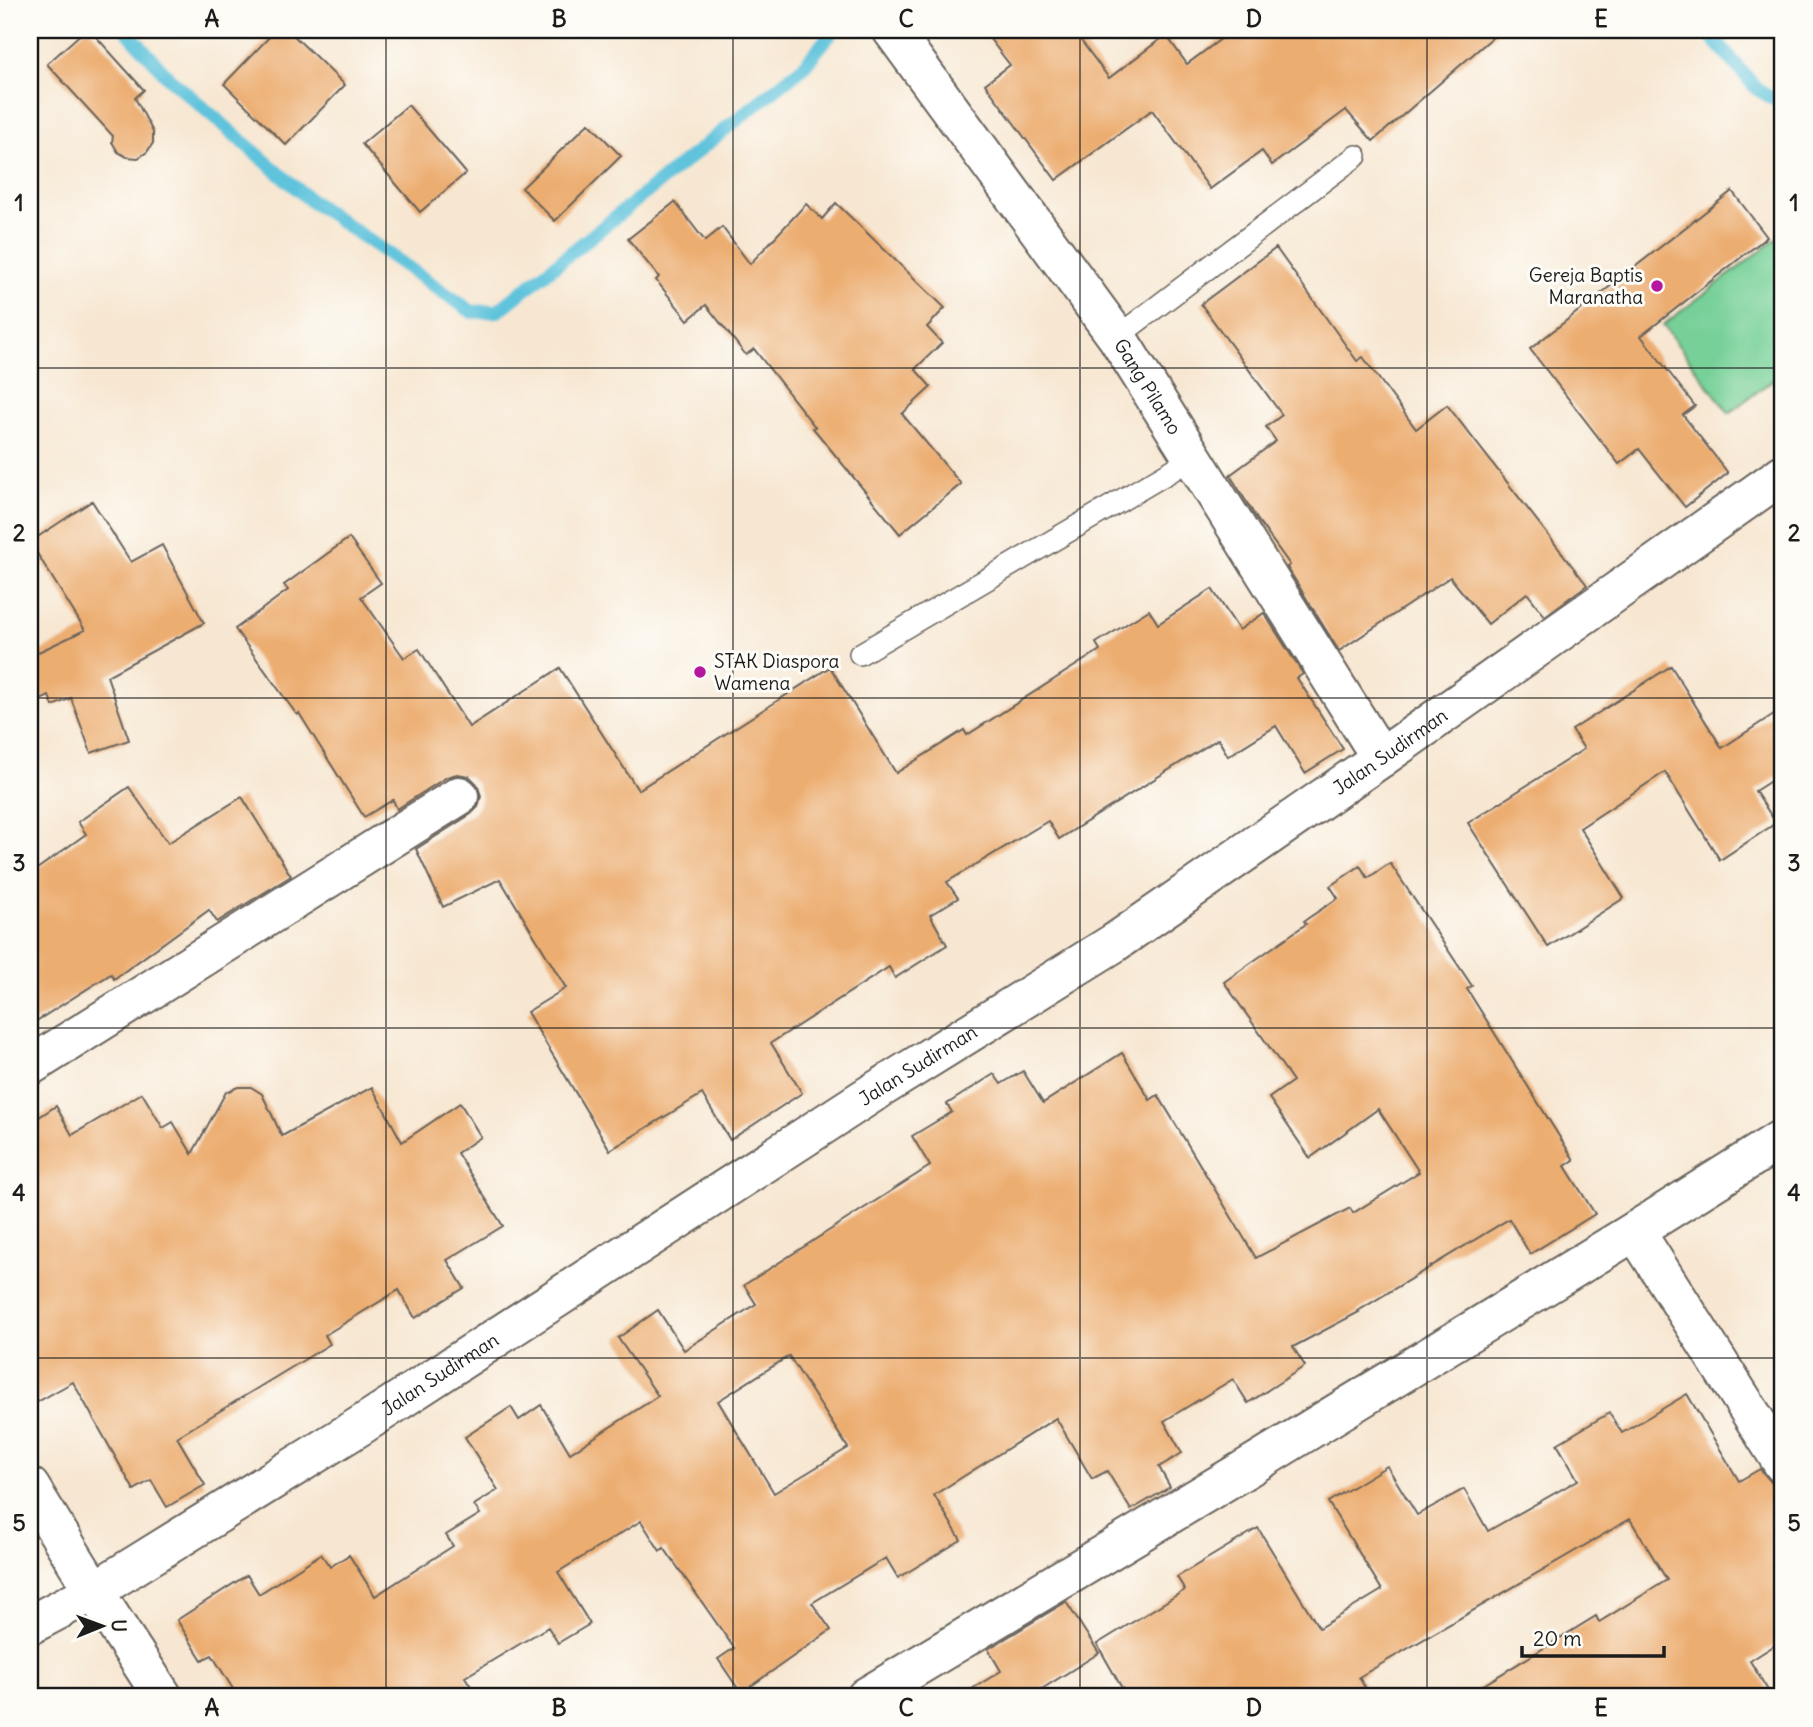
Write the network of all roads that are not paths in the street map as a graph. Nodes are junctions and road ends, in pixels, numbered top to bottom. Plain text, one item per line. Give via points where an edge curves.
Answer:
1 (892, 30) edge
2 (1356, 156) dead end
3 (1117, 337) junction
4 (1193, 458) junction
5 (1783, 474) edge
6 (860, 654) dead end
7 (1381, 758) junction
8 (459, 796) dead end
9 (30, 1066) edge
10 (1783, 1138) edge
11 (1635, 1231) junction
12 (1783, 1464) edge
13 (30, 1487) edge
14 (94, 1591) junction
15 (30, 1625) edge
16 (163, 1697) edge
17 (866, 1697) edge

1 - 3 street, Gang Pilamo
2 - 3 lane
3 - 4 street, Gang Pilamo
4 - 6 lane
4 - 7 street, Gang Pilamo
5 - 7 street, Jalan Sudirman
7 - 14 street, Jalan Sudirman via 1114,943
8 - 9 street
10 - 11 street
11 - 12 street
11 - 17 street
13 - 14 street
14 - 15 street, Jalan Sudirman
14 - 16 street

